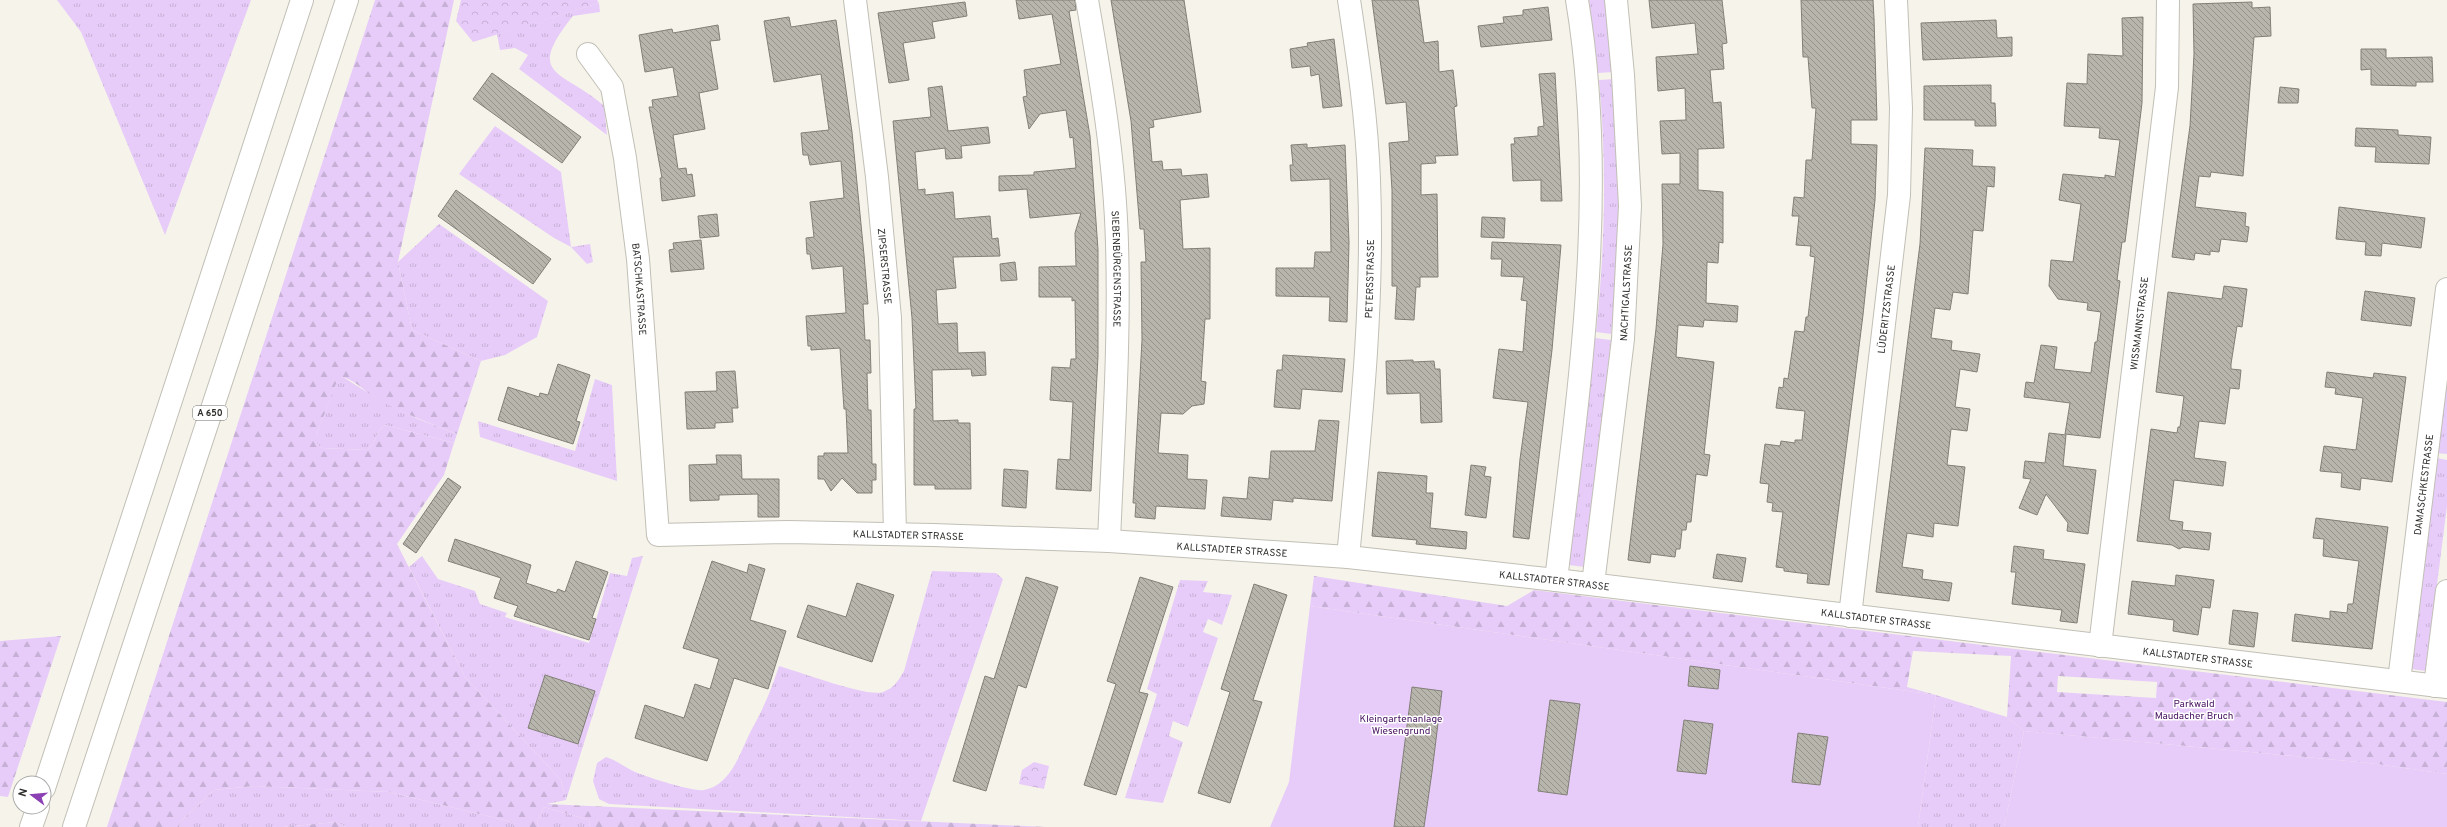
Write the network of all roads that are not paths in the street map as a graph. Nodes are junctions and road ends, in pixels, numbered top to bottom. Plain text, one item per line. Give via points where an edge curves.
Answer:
1 (302, 0) edge
2 (347, 0) edge
3 (854, 0) edge
4 (1087, 0) edge
5 (1349, 0) edge
6 (1577, 0) edge
7 (1616, 0) edge
8 (1896, 0) edge
9 (2168, 0) edge
10 (588, 54) dead end
11 (2447, 289) edge
12 (658, 534) joint
13 (895, 534) junction
14 (1109, 540) junction
15 (1348, 557) junction
16 (1556, 580) junction
17 (1593, 584) junction
18 (2447, 591) edge
19 (1850, 616) junction
20 (2100, 646) junction
21 (2399, 681) junction
22 (2441, 686) edge
23 (48, 775) edge
24 (35, 815) edge
25 (31, 827) edge
26 (74, 827) edge

1 - 23 main road
2 - 26 main road, A 650
3 - 13 main road, ZIPSERSTRASSE via 877,177 890,318
4 - 14 main road, SIEBENBÜRGENSTRASSE via 1106,119 1117,242 1118,349
5 - 15 main road, PETERSSTRASSE via 1369,180 1369,307 1362,416
6 - 16 main road via 1587,78 1591,206 1585,334
7 - 17 main road, NACHTIGALSTRASSE via 1630,206 1623,339
8 - 19 main road, LÜDERITZSTRASSE via 1901,101 1899,195
9 - 20 main road, WISSMANNSTRASSE via 2167,87
10 - 12 main road, BATSCHKASTRASSE via 612,87 625,158 638,259
11 - 21 main road, DAMASCHKESTRASSE
12 - 13 main road, KALLSTADTER STRASSE
13 - 14 main road, KALLSTADTER STRASSE
14 - 15 main road, KALLSTADTER STRASSE
15 - 16 main road, KALLSTADTER STRASSE
16 - 17 main road, KALLSTADTER STRASSE
17 - 19 main road, KALLSTADTER STRASSE
18 - 22 main road
19 - 20 main road, KALLSTADTER STRASSE
20 - 21 main road, KALLSTADTER STRASSE
21 - 22 main road, KALLSTADTER STRASSE
24 - 25 main road

